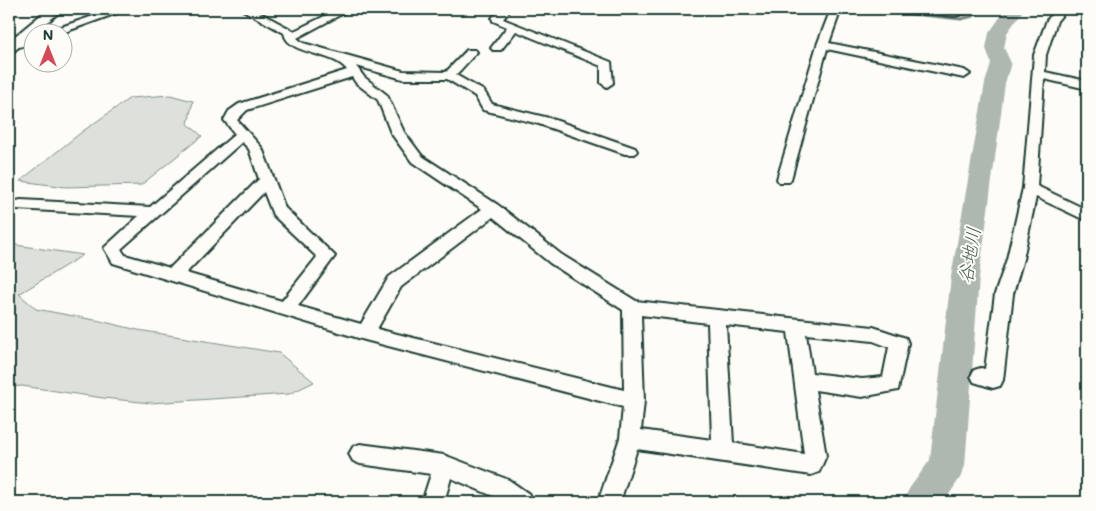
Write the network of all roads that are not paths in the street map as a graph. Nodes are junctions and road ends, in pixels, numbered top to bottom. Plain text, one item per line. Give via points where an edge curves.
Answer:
1 (56, 9) edge
2 (123, 9) edge
3 (246, 9) edge
4 (346, 9) edge
5 (506, 9) edge
6 (836, 9) edge
7 (918, 9) edge
8 (971, 9) edge
9 (1062, 9) edge
10 (514, 26) junction
11 (72, 27) edge
12 (290, 37) junction
13 (823, 45) junction
14 (10, 47) edge
15 (497, 48) dead end
16 (471, 52) dead end
17 (350, 66) junction
18 (964, 74) dead end
19 (1038, 74) junction
20 (449, 76) junction
21 (607, 83) dead end
22 (1087, 85) edge
23 (242, 135) junction
24 (630, 151) dead end
25 (784, 179) dead end
26 (267, 180) junction
27 (1030, 188) junction
28 (21, 205) dead end
29 (492, 209) junction
30 (154, 212) junction
31 (1087, 216) edge
32 (172, 275) junction
33 (632, 308) junction
34 (286, 309) junction
35 (717, 316) junction
36 (796, 326) junction
37 (365, 333) junction
38 (981, 376) dead end
39 (804, 380) junction
40 (634, 401) junction
41 (630, 438) junction
42 (723, 452) junction
43 (360, 454) dead end
44 (444, 465) junction
45 (433, 502) edge
46 (522, 502) edge
47 (609, 502) edge

1 - 14 main road
2 - 11 street
3 - 12 street via 289,31
4 - 12 street
5 - 10 street via 498,21
6 - 13 street
7 - 8 street via 954,13
9 - 19 street via 1052,20 1045,37
10 - 15 street
10 - 21 street via 607,64
12 - 17 street via 299,45
13 - 18 street
13 - 25 street
16 - 20 street
17 - 20 street via 403,75
17 - 23 street via 243,107 230,120
17 - 29 street via 360,80 383,98 398,133 417,159
19 - 22 street
19 - 27 street
20 - 24 street via 480,94 487,107 544,121
23 - 26 street via 255,148
23 - 30 street
26 - 32 street
26 - 34 street via 278,211 327,256
27 - 31 street
27 - 38 street via 1004,294 993,380
28 - 30 street
29 - 33 street via 556,259
29 - 37 street via 395,282
30 - 32 street via 112,248 119,259
32 - 34 street
33 - 35 street
33 - 40 street
34 - 37 street
35 - 36 street
35 - 42 street
36 - 39 street
36 - 39 street via 873,334 899,343 890,384 862,388
37 - 40 street
39 - 42 street via 816,456 811,465
40 - 41 street
41 - 42 street
41 - 47 street
43 - 44 street
44 - 45 street
44 - 46 street via 501,488

